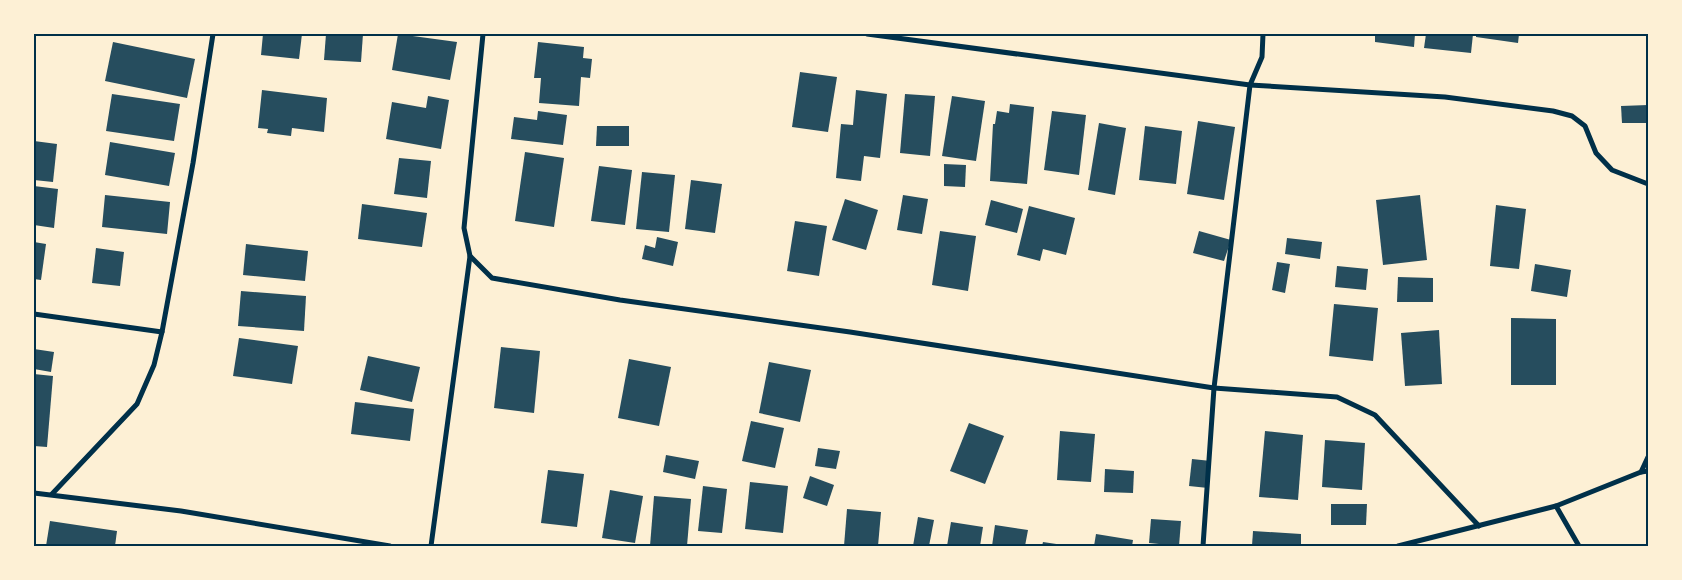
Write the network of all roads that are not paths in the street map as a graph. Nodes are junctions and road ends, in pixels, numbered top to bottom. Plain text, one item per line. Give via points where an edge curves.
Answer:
1 (212, 34) edge
2 (483, 34) edge
3 (868, 34) edge
4 (1263, 34) edge
5 (1250, 85) junction
6 (1648, 184) edge
7 (470, 256) junction
8 (34, 314) edge
9 (162, 332) junction
10 (1214, 388) junction
11 (1648, 457) edge
12 (1641, 472) junction
13 (1648, 472) edge
14 (34, 493) edge
15 (52, 494) junction
16 (1556, 506) junction
17 (1480, 526) junction
18 (390, 546) edge
19 (431, 546) edge
20 (1203, 546) edge
21 (1398, 546) edge
22 (1579, 546) edge

1 - 9 street via 193,163
2 - 7 street via 464,228
3 - 5 street
4 - 5 street via 1262,57
5 - 6 street via 1444,97 1553,111 1572,116 1584,126 1596,153 1612,170
5 - 10 street
7 - 10 street via 492,278
7 - 19 street
8 - 9 street
9 - 15 street via 154,365 137,404
10 - 17 street via 1338,397 1375,415
10 - 20 street
11 - 12 street
12 - 13 street
12 - 16 street
14 - 15 street
15 - 18 street via 181,511
16 - 17 street
16 - 22 street
17 - 21 street

